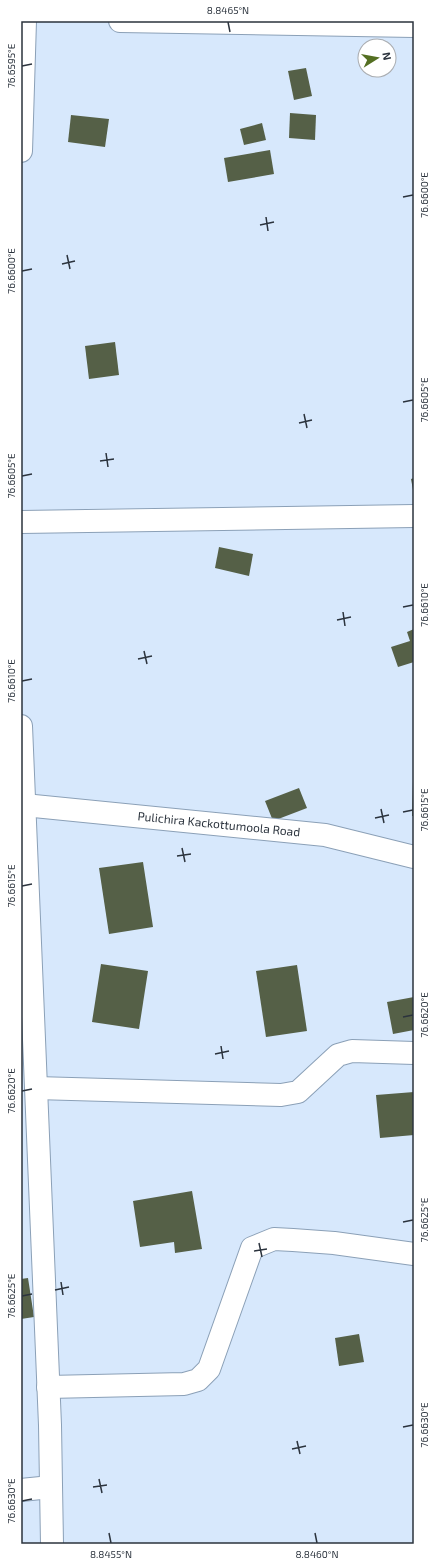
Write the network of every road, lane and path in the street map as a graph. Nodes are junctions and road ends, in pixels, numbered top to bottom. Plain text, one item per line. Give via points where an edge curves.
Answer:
1 (25, 21) edge
2 (120, 21) edge
3 (414, 26) edge
4 (21, 151) edge
5 (414, 516) edge
6 (21, 522) edge
7 (21, 726) edge
8 (23, 805) edge
9 (414, 857) edge
10 (414, 1053) edge
11 (36, 1088) junction
12 (29, 1119) edge
13 (414, 1254) edge
14 (48, 1387) junction
15 (51, 1487) junction
16 (21, 1490) edge
17 (52, 1544) edge

1 - 4 street
2 - 3 street
5 - 6 street
7 - 8 street
8 - 9 street, Pulichira Kackottumoola Road via 325,835
8 - 11 street
10 - 11 street via 352,1051 338,1055 298,1092 281,1095
11 - 12 street
12 - 14 street
13 - 14 street via 334,1243 274,1239 252,1248 209,1368 198,1380 184,1384
14 - 15 street
15 - 16 street
15 - 17 street

